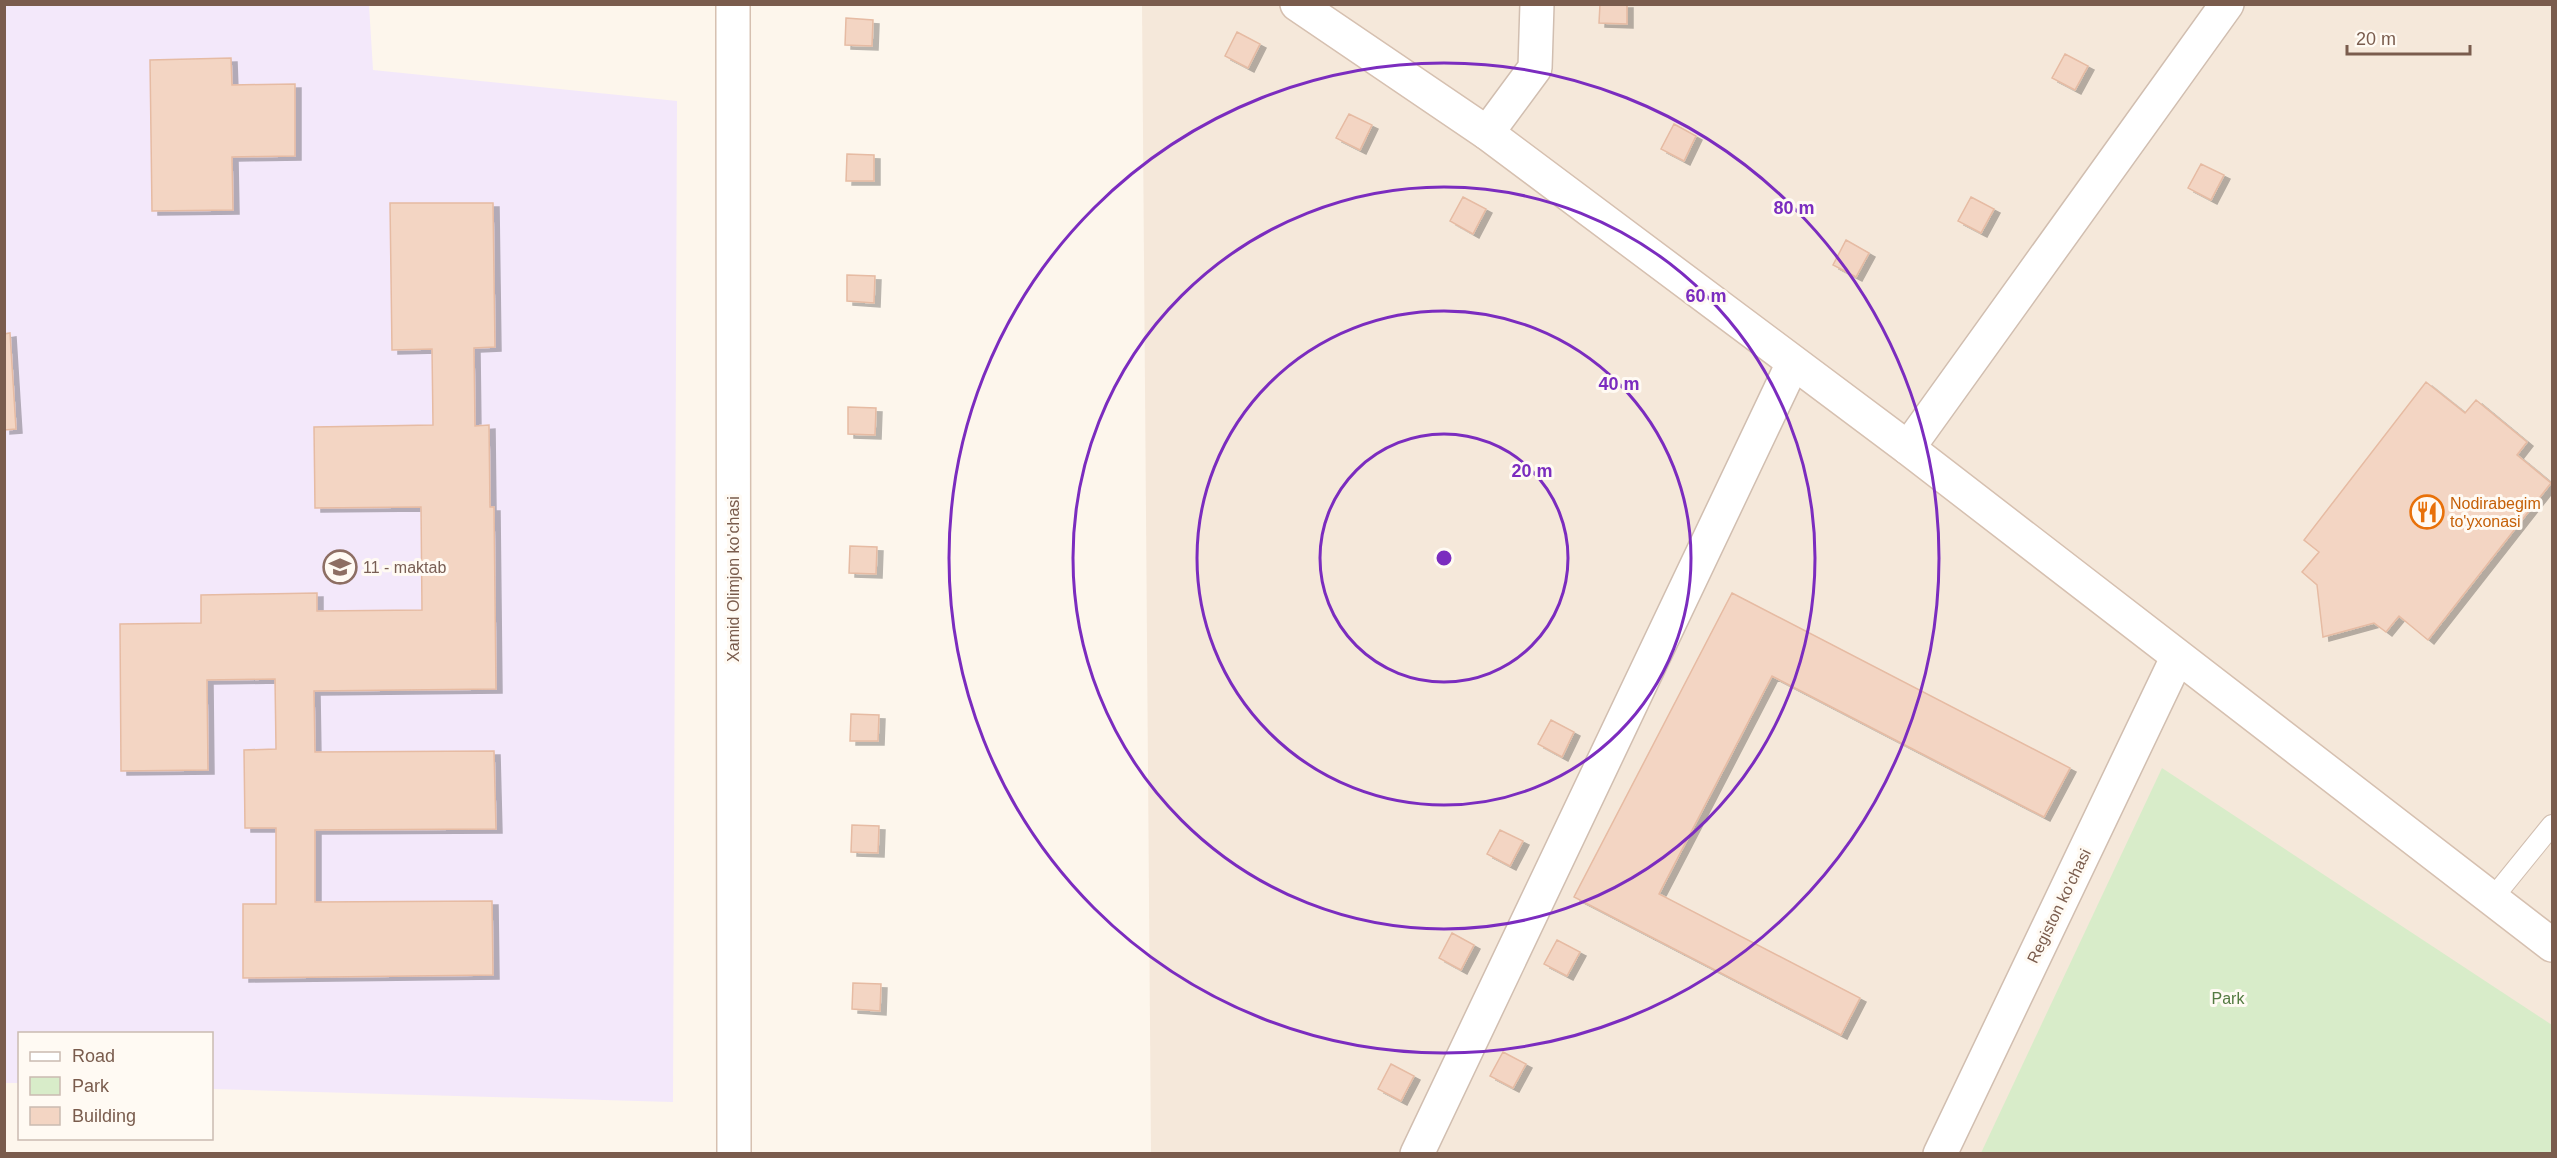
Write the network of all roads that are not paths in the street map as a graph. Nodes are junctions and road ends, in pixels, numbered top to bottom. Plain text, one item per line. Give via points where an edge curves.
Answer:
1 (733, 4) edge
2 (1297, 4) edge
3 (1537, 4) edge
4 (2227, 4) edge
5 (1487, 134) junction
6 (1793, 363) junction
7 (1908, 448) junction
8 (2177, 658) junction
9 (2553, 825) edge
10 (2492, 899) junction
11 (2553, 945) edge
12 (734, 1154) edge
13 (1417, 1154) edge
14 (1940, 1154) edge

1 - 12 street, Xamid Olimjon ko'chasi
2 - 5 street
3 - 5 street via 1535,68
4 - 7 street
5 - 6 street
6 - 7 street
6 - 13 street
7 - 8 street
8 - 10 street
8 - 14 street, Registon ko'chasi
9 - 10 lane
10 - 11 street

